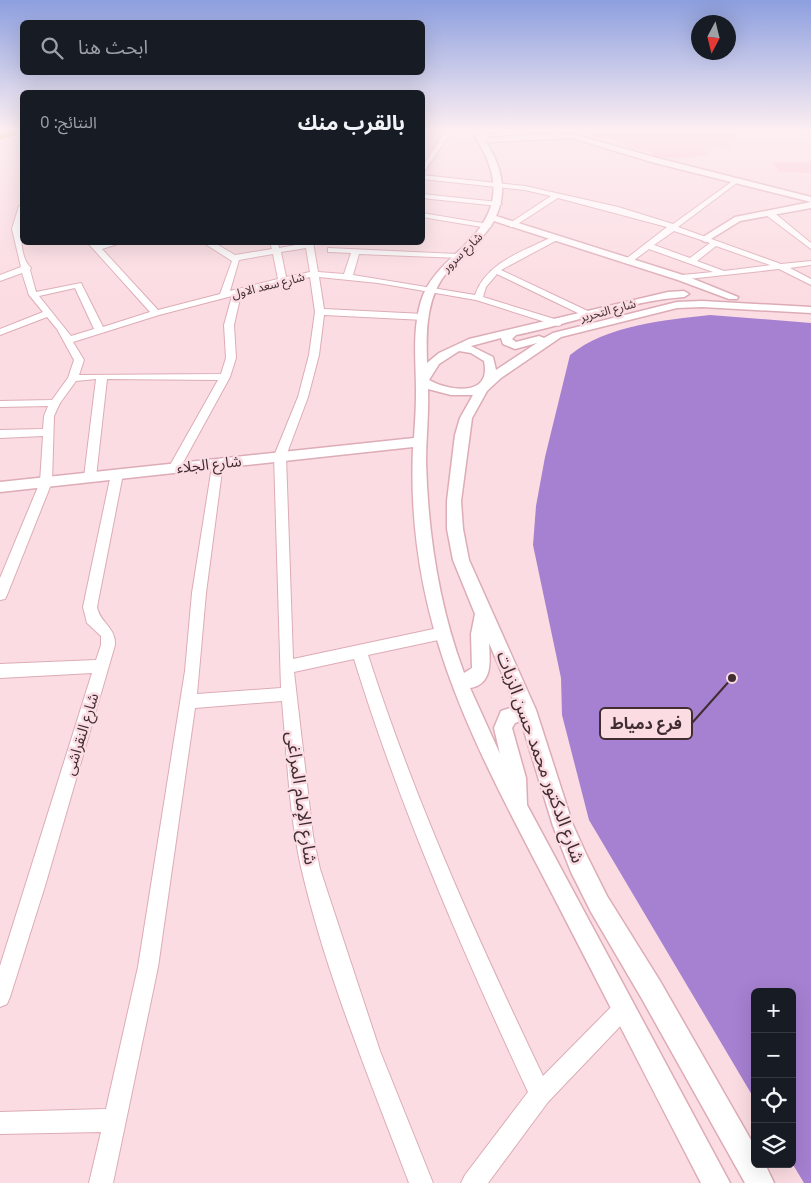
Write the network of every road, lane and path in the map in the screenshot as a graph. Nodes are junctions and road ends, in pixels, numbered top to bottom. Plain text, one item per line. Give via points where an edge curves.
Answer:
1 (498, 184) edge
2 (499, 184) edge
3 (732, 184) edge
4 (749, 184) edge
5 (558, 195) junction
6 (425, 196) edge
7 (811, 200) edge
8 (498, 204) junction
9 (811, 204) edge
10 (769, 213) junction
11 (425, 215) edge
12 (20, 216) edge
13 (490, 222) junction
14 (513, 225) junction
15 (672, 227) junction
16 (555, 239) junction
17 (711, 241) junction
18 (94, 245) edge
19 (211, 245) edge
20 (292, 245) edge
21 (309, 245) edge
22 (275, 246) edge
23 (646, 246) junction
24 (811, 247) edge
25 (356, 252) junction
26 (457, 256) junction
27 (234, 258) junction
28 (330, 258) edge
29 (691, 261) junction
30 (626, 262) junction
31 (811, 263) edge
32 (780, 265) junction
33 (27, 268) junction
34 (496, 271) junction
35 (724, 273) junction
36 (315, 274) junction
37 (348, 276) junction
38 (0, 278) edge
39 (682, 278) junction
40 (284, 280) junction
41 (811, 282) edge
42 (431, 289) junction
43 (237, 292) junction
44 (33, 295) junction
45 (224, 296) junction
46 (733, 297) junction
47 (478, 298) junction
48 (811, 303) edge
49 (811, 310) edge
50 (320, 312) junction
51 (48, 313) junction
52 (156, 313) junction
53 (589, 315) junction
54 (424, 317) junction
55 (558, 323) junction
56 (99, 329) junction
57 (0, 332) edge
58 (512, 332) junction
59 (69, 340) junction
60 (548, 340) junction
61 (456, 348) junction
62 (102, 376) junction
63 (225, 377) junction
64 (73, 378) junction
65 (422, 380) junction
66 (485, 386) junction
67 (55, 403) junction
68 (0, 404) edge
69 (46, 432) junction
70 (0, 434) edge
71 (419, 442) junction
72 (280, 456) junction
73 (217, 463) junction
74 (175, 467) junction
75 (117, 474) junction
76 (90, 477) junction
77 (46, 482) junction
78 (0, 487) edge
79 (0, 595) edge
80 (483, 614) junction
81 (443, 633) junction
82 (359, 651) junction
83 (102, 666) junction
84 (286, 667) junction
85 (0, 671) edge
86 (459, 682) junction
87 (288, 694) junction
88 (188, 702) junction
89 (527, 710) junction
90 (518, 809) junction
91 (0, 996) edge
92 (624, 1008) junction
93 (540, 1094) junction
94 (115, 1120) junction
95 (0, 1123) edge
96 (101, 1183) edge
97 (421, 1183) edge
98 (473, 1183) edge
99 (716, 1183) edge
100 (760, 1183) edge

1 - 8 street, شارع سرور
2 - 5 street
3 - 15 street
4 - 7 street
5 - 14 street
5 - 15 street
6 - 8 street
8 - 13 street, شارع سرور
9 - 10 street
10 - 17 street via 729,223
10 - 24 street
11 - 13 street
12 - 33 street via 16,229
13 - 14 street
13 - 26 street, شارع سرور
14 - 16 street
15 - 17 street
15 - 23 street
16 - 30 street
16 - 34 street
17 - 29 street
17 - 32 street
18 - 52 street
19 - 27 street
20 - 22 street
21 - 36 street
22 - 27 street
22 - 40 street
23 - 29 street
23 - 30 street
25 - 26 street
25 - 28 street
25 - 37 street
26 - 42 street, شارع سرور
27 - 45 street via 236,264
28 - 36 street, شارع سعد الاول
28 - 37 street, شارع سعد الاول
29 - 35 street
30 - 39 street
31 - 32 street
32 - 35 street
32 - 41 street
33 - 38 street
33 - 44 street
34 - 47 street via 484,281
34 - 53 street
35 - 39 street
36 - 40 street, شارع سعد الاول
36 - 50 street
37 - 42 street, شارع سعد الاول
39 - 46 street
40 - 43 street, شارع سعد الاول
42 - 47 street, شارع سعد الاول
42 - 54 street, شارع سرور
43 - 45 street, شارع سعد الاول
43 - 63 street via 229,326 230,358
44 - 51 street
44 - 56 street via 78,285
45 - 52 street, شارع سعد الاول
46 - 48 street, شارع التحرير
46 - 53 street, شارع التحرير via 669,295
47 - 55 street, شارع سعد الاول
49 - 60 street, شارع التحرير via 677,305
50 - 54 street
50 - 72 street via 314,355 303,396
51 - 57 street
51 - 59 street
52 - 56 street, شارع سعد الاول
53 - 55 street, شارع التحرير
54 - 65 street, شارع سرور via 420,361
55 - 58 street, شارع التحرير
56 - 59 street, شارع سعد الاول
58 - 60 street via 506,339 515,346
58 - 61 street, شارع التحرير
59 - 64 street via 79,360
60 - 66 street, شارع التحرير
61 - 65 street, شارع التحرير via 438,359
61 - 66 street via 474,350 489,359 491,366
62 - 63 street
62 - 64 street
62 - 76 street
63 - 74 street
64 - 67 street
65 - 66 street via 434,388 450,392 472,391
65 - 71 street, شارع الدكتور محمد حسن الزيات
66 - 80 street, شارع الدكتور محمد حسن الزيات via 466,418 454,501 461,560
67 - 68 street
67 - 69 street via 48,416
69 - 70 street
69 - 77 street
71 - 72 street, شارع الجلاء
71 - 81 street, شارع الدكتور محمد حسن الزيات via 421,506 429,572
72 - 73 street, شارع الجلاء
72 - 84 street, شارع الإمام المراغى
73 - 74 street, شارع الجلاء
73 - 88 street
74 - 75 street, شارع الجلاء
75 - 76 street, شارع الجلاء
75 - 83 street, شارع النقراشى via 90,607 92,619 106,630 109,637
76 - 77 street, شارع الجلاء
77 - 78 street, شارع الجلاء
77 - 79 street
80 - 86 street via 481,670 473,680
80 - 89 street, شارع الدكتور محمد حسن الزيات
81 - 82 street
81 - 86 street, شارع الدكتور محمد حسن الزيات
82 - 84 street
82 - 93 street via 374,703 438,868
83 - 85 street
83 - 91 street, شارع النقراشى
84 - 87 street, شارع الإمام المراغى
86 - 90 street, شارع الدكتور محمد حسن الزيات
87 - 88 street
87 - 97 street, شارع الإمام المراغى via 304,836 311,869 369,1051
88 - 94 street via 148,967
89 - 90 street via 508,717 503,728 516,778
89 - 100 street, شارع الدكتور محمد حسن الزيات via 563,826 583,872
90 - 92 street, شارع الدكتور محمد حسن الزيات
92 - 93 street
92 - 99 street, شارع الدكتور محمد حسن الزيات
93 - 98 street
94 - 95 street
94 - 96 street

